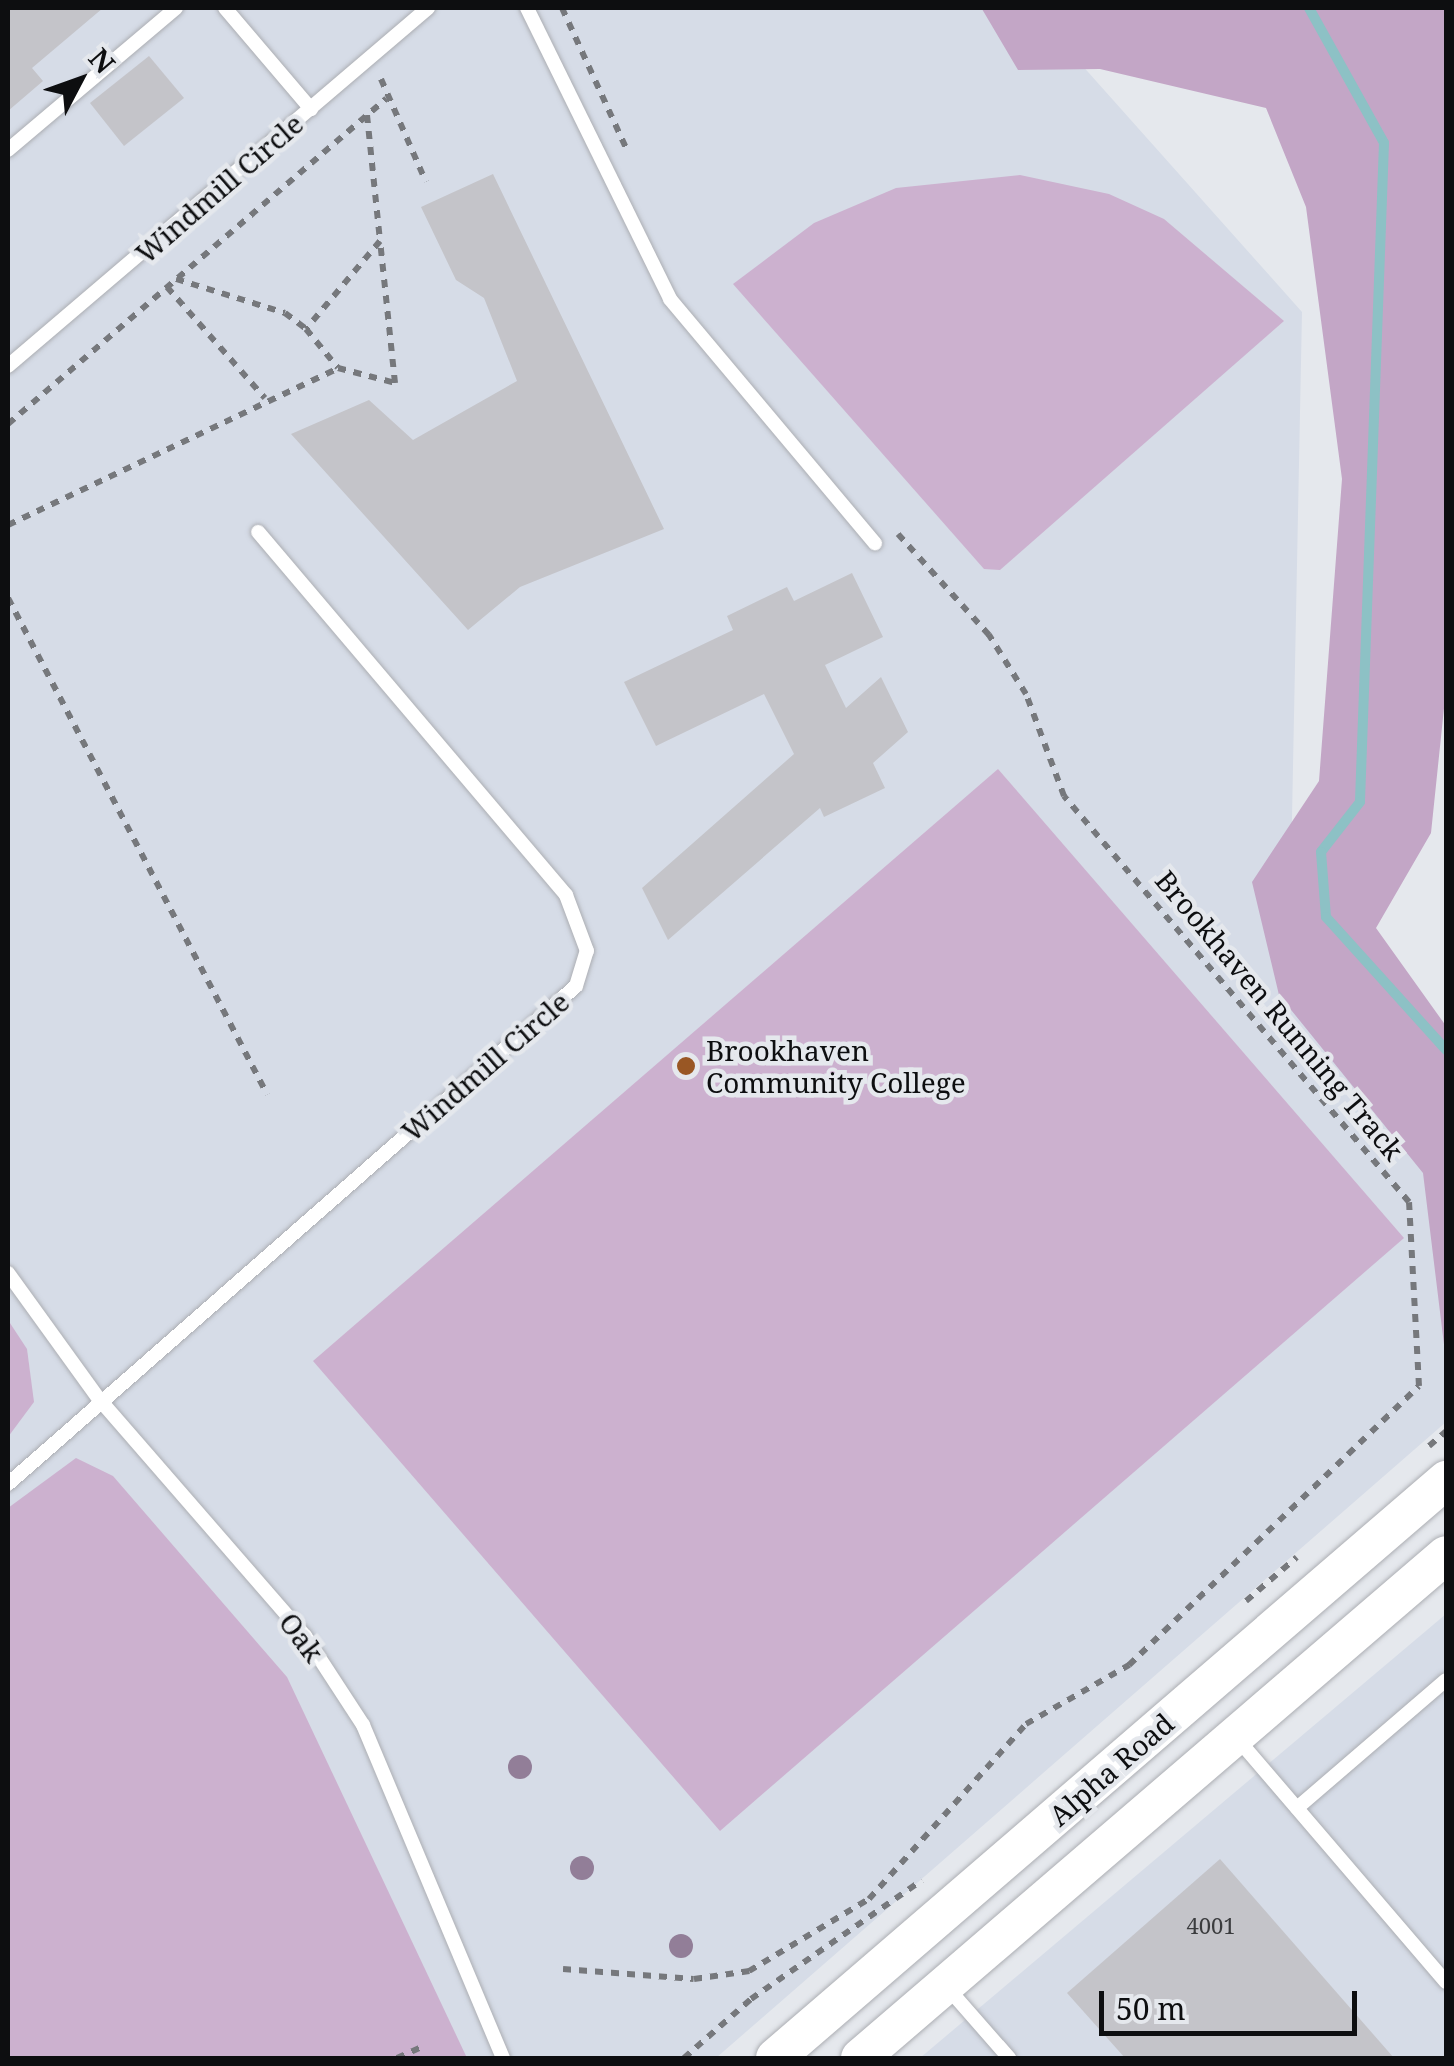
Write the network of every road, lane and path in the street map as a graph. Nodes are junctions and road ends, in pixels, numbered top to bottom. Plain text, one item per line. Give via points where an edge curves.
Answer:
1 (176, 8) edge
2 (224, 8) edge
3 (428, 8) edge
4 (527, 8) edge
5 (562, 8) edge
6 (374, 54) junction
7 (386, 98) junction
8 (310, 108) junction
9 (367, 114) junction
10 (8, 150) edge
11 (635, 167) dead end
12 (426, 182) dead end
13 (380, 241) junction
14 (175, 279) junction
15 (167, 286) junction
16 (306, 330) junction
17 (8, 366) edge
18 (338, 368) junction
19 (266, 398) junction
20 (8, 424) edge
21 (8, 523) edge
22 (891, 525) dead end
23 (258, 532) dead end
24 (875, 543) dead end
25 (8, 598) edge
26 (16, 613) junction
27 (8, 618) edge
28 (267, 1094) dead end
29 (8, 1273) edge
30 (99, 1400) junction
31 (1446, 1431) edge
32 (1418, 1456) dead end
33 (1446, 1480) edge
34 (8, 1484) edge
35 (1306, 1551) dead end
36 (1446, 1554) edge
37 (1241, 1606) dead end
38 (1446, 1680) edge
39 (1235, 1736) junction
40 (1296, 1808) junction
41 (931, 1874) dead end
42 (563, 1970) dead end
43 (1446, 1982) edge
44 (946, 1985) junction
45 (422, 2047) dead end
46 (1003, 2056) edge
47 (397, 2058) edge
48 (503, 2058) edge
49 (684, 2058) edge
50 (775, 2058) edge
51 (860, 2058) edge

1 - 10 lane
2 - 8 lane
3 - 6 lane, Windmill Circle
4 - 24 lane via 670,298
5 - 11 path
6 - 7 path
6 - 8 lane, Windmill Circle
7 - 9 path
7 - 12 path
8 - 17 lane, Windmill Circle
9 - 13 path
9 - 14 path
13 - 16 path
13 - 18 path via 395,383
14 - 15 path
14 - 16 path via 285,313
15 - 19 path
15 - 20 path
16 - 18 path
18 - 19 path
19 - 21 path
22 - 42 path, Brookhaven Running Track via 998,650 1026,694 1064,796 1410,1202 1419,1386 1129,1664 1026,1724 869,1899 749,1971 694,1979
23 - 30 lane, Windmill Circle via 566,895 588,951 576,986
25 - 26 path
26 - 27 path
26 - 28 path
29 - 30 lane, Oak
30 - 34 lane, Windmill Circle
30 - 48 lane, Oak via 305,1636 363,1726
31 - 32 path
33 - 50 street, Alpha Road
35 - 37 path
36 - 39 street, Alpha Road
38 - 40 lane
39 - 40 lane
39 - 44 street, Alpha Road
40 - 43 lane
41 - 49 path via 751,1999
44 - 46 lane
44 - 51 street, Alpha Road
45 - 47 path

